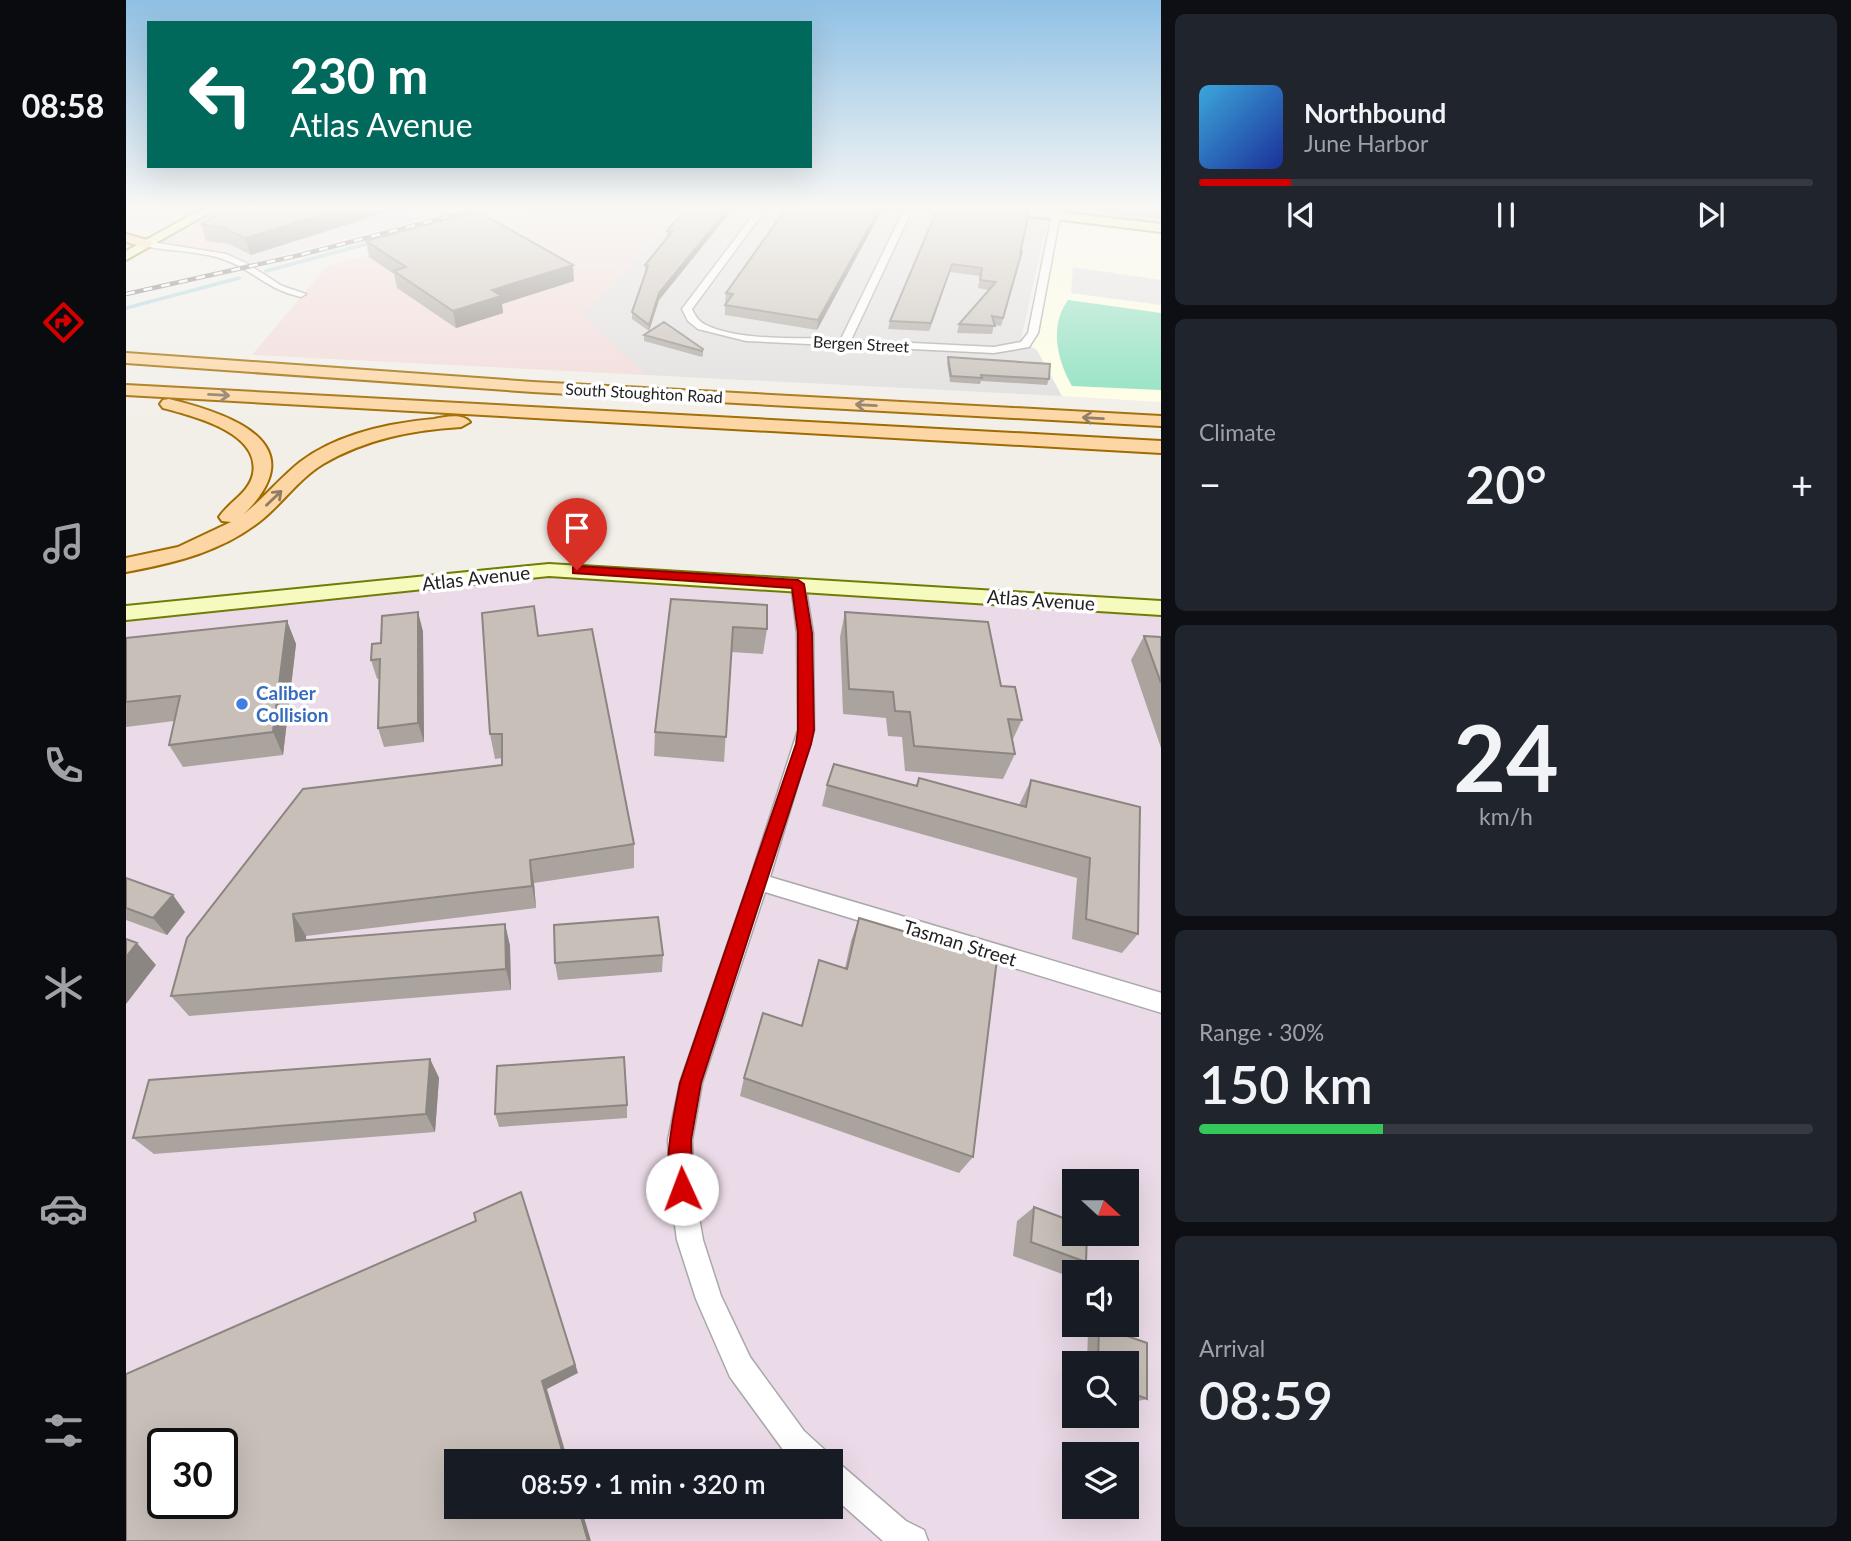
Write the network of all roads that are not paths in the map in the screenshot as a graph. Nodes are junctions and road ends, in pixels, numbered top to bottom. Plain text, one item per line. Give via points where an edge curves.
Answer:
1 (264, 282) edge
2 (707, 282) edge
3 (874, 282) edge
4 (1043, 282) edge
5 (301, 294) dead end
6 (139, 342) dead end
7 (845, 342) junction
8 (126, 358) edge
9 (126, 390) edge
10 (126, 396) edge
11 (710, 397) junction
12 (1161, 421) edge
13 (1029, 440) junction
14 (1161, 447) edge
15 (126, 553) edge
16 (126, 565) edge
17 (798, 584) junction
18 (1161, 608) edge
19 (126, 613) edge
20 (759, 881) junction
21 (1161, 1003) edge
22 (803, 1449) edge
23 (843, 1486) edge
24 (914, 1541) edge

1 - 5 street
2 - 7 street, Bergen Street via 687,309 696,323 716,332 746,338
3 - 7 street
4 - 7 street, Bergen Street via 1033,333 1026,343 1013,348
6 - 11 main road
8 - 11 main road, South Stoughton Road
9 -> 13 main road, South Stoughton Road
10 - 15 main road via 224,422 248,437 265,462 265,472 254,491 228,518 166,546
12 -> 11 main road, South Stoughton Road
13 - 14 main road, South Stoughton Road
16 -> 13 main road via 186,553 221,539 269,504 311,463 338,448 394,430 441,422 512,419
17 - 18 street, Atlas Avenue
17 - 19 street, Atlas Avenue via 549,570
17 - 20 street via 805,633 806,730
20 - 21 street, Tasman Street
20 - 22 street via 691,1083 680,1140 682,1189 690,1240 705,1287 740,1367
23 - 24 street via 895,1532

